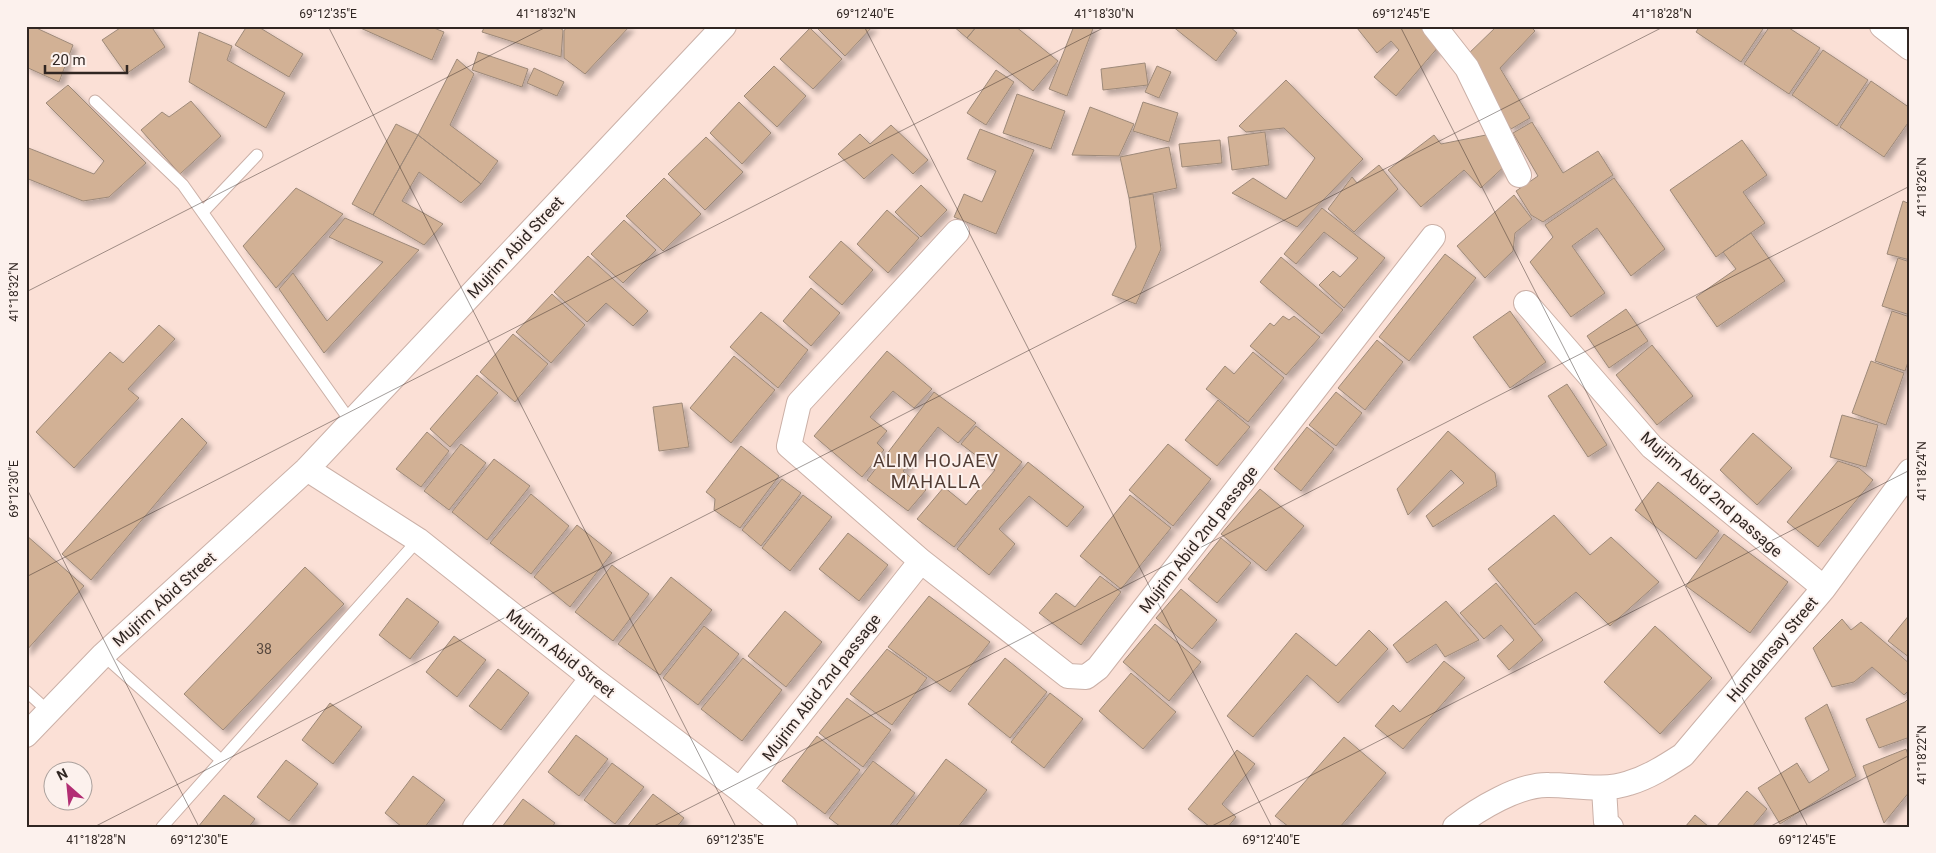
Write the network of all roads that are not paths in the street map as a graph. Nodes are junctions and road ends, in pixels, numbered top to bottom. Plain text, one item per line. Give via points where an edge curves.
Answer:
1 (724, 26) edge
2 (1434, 26) edge
3 (1882, 26) edge
4 (1910, 48) edge
5 (94, 101) dead end
6 (257, 155) dead end
7 (1519, 174) dead end
8 (203, 212) junction
9 (957, 232) dead end
10 (1433, 237) dead end
11 (1526, 303) dead end
12 (351, 422) junction
13 (307, 469) junction
14 (1910, 471) edge
15 (418, 540) junction
16 (921, 561) junction
17 (1824, 588) junction
18 (103, 655) junction
19 (592, 678) junction
20 (26, 691) edge
21 (48, 711) junction
22 (26, 735) edge
23 (221, 760) junction
24 (1604, 788) junction
25 (740, 790) junction
26 (162, 827) edge
27 (475, 827) edge
28 (785, 827) edge
29 (1455, 827) edge
30 (1611, 827) edge

1 - 12 street, Mujrim Abid Street
2 - 7 street via 1467,68
3 - 4 street
5 - 8 lane via 183,185
6 - 8 lane
8 - 12 lane
9 - 16 street, Mujrim Abid 2nd passage via 799,403 789,446
10 - 16 street, Mujrim Abid 2nd passage via 1098,668 1086,677 1068,676
11 - 17 street, Mujrim Abid 2nd passage via 1652,447
12 - 13 street, Mujrim Abid Street
13 - 15 street, Mujrim Abid Street
13 - 18 street, Mujrim Abid Street
14 - 17 street, Humdansay Street
15 - 19 street, Mujrim Abid Street
15 - 23 lane
16 - 25 street, Mujrim Abid 2nd passage
17 - 24 street, Humdansay Street via 1683,755 1664,768 1628,784
18 - 21 street, Mujrim Abid Street
18 - 23 lane
19 - 25 street, Mujrim Abid Street
19 - 27 street
20 - 21 lane
21 - 22 street, Mujrim Abid Street
23 - 26 lane
24 - 29 street, Humdansay Street via 1546,784 1520,790 1472,813
24 - 30 street via 1606,822
25 - 28 street, Mujrim Abid Street

